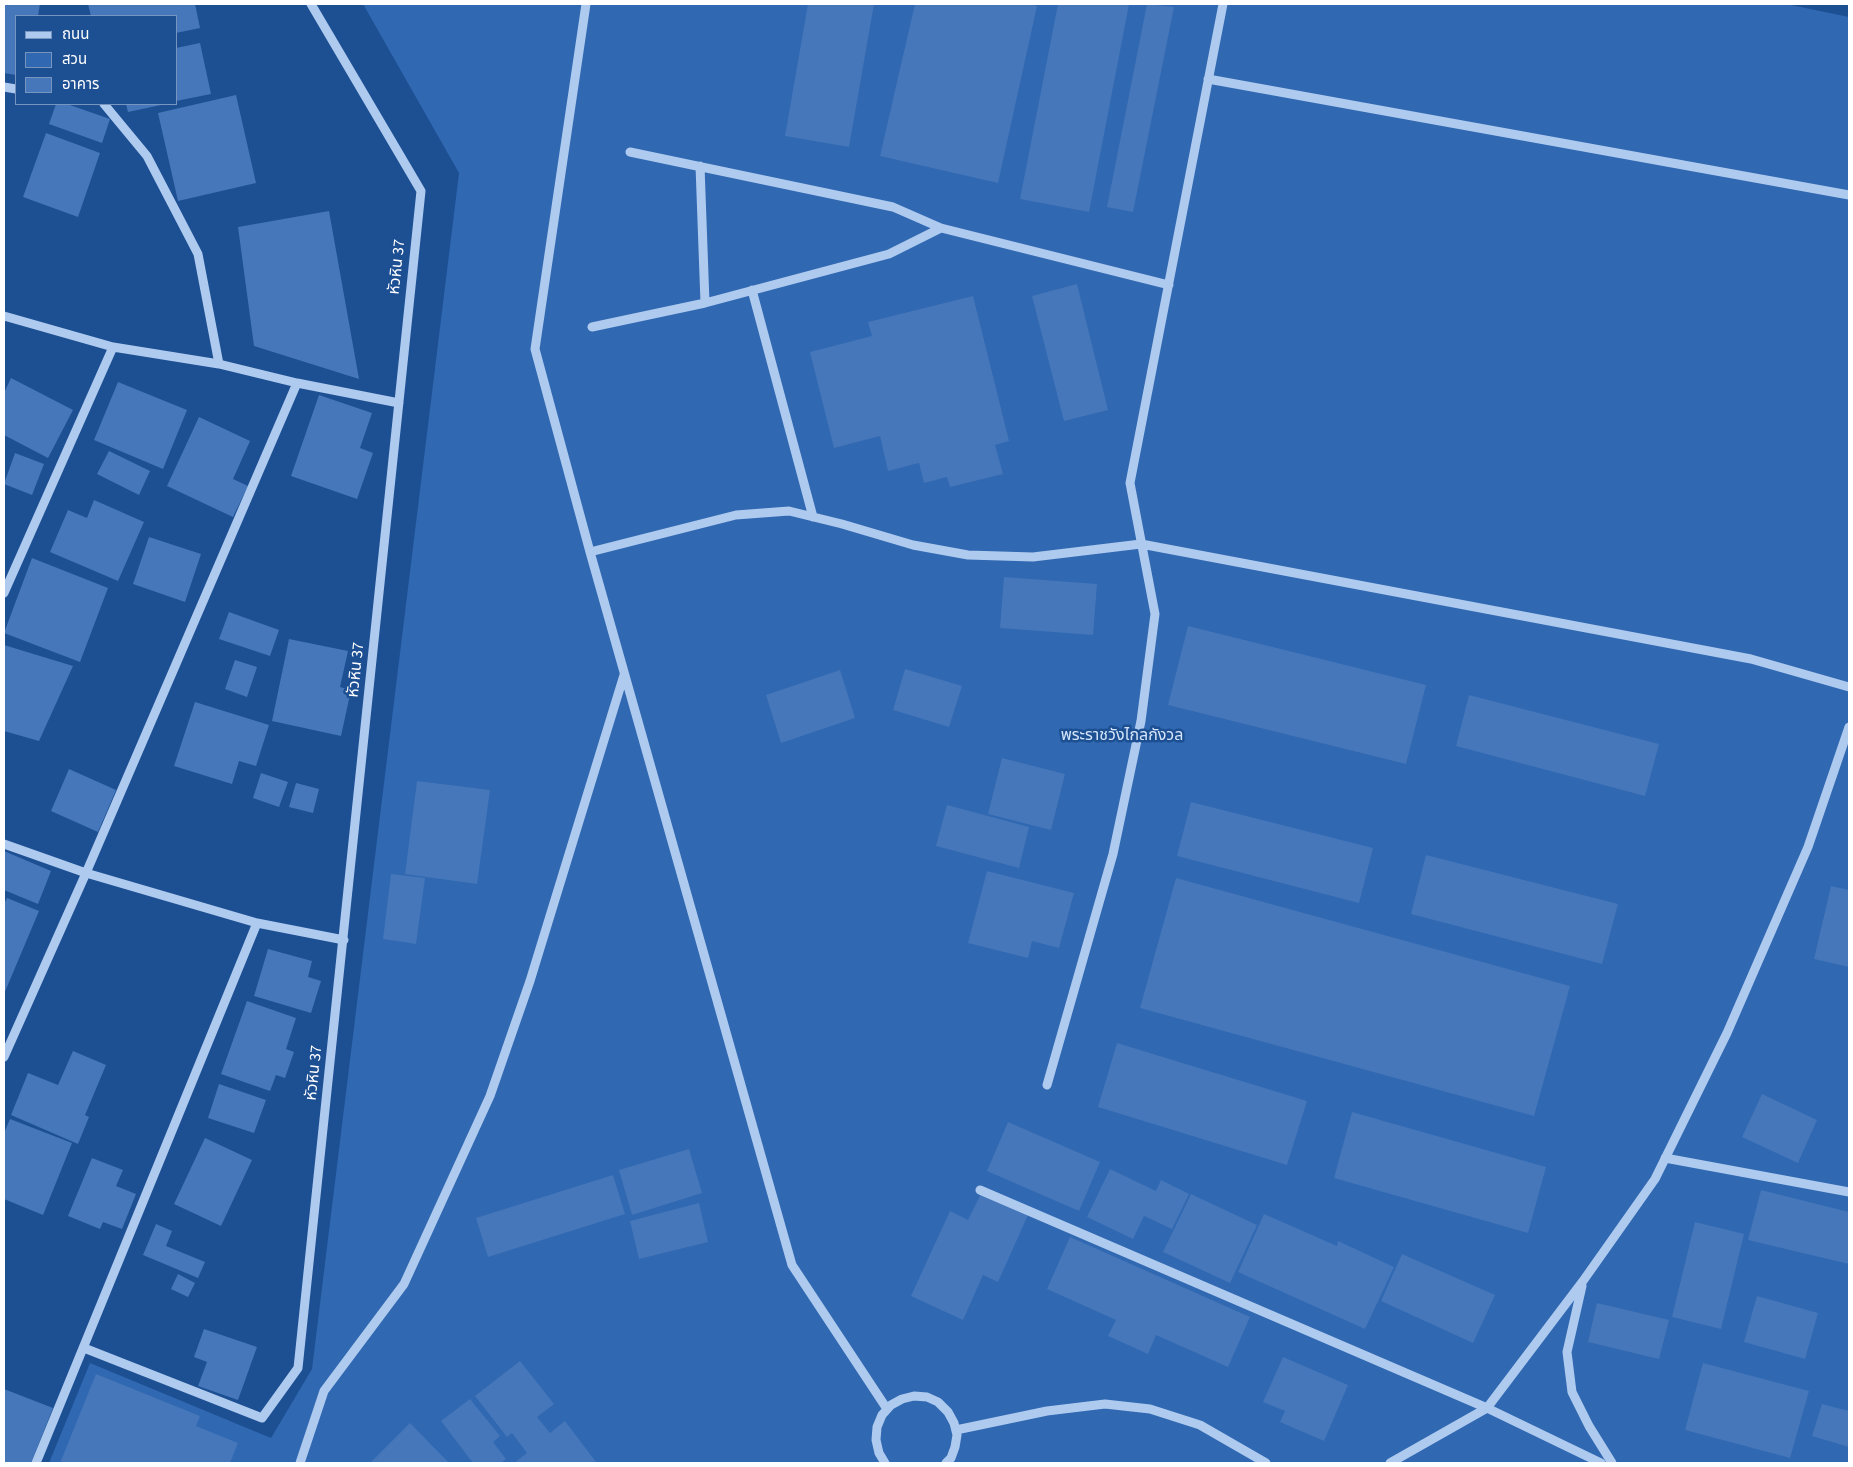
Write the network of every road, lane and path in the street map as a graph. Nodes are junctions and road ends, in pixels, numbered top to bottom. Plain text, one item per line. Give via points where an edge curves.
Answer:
1 (311, 4) edge
2 (586, 4) edge
3 (1223, 4) edge
4 (1208, 79) junction
5 (105, 105) edge
6 (630, 152) dead end
7 (700, 166) junction
8 (1849, 195) edge
9 (941, 228) junction
10 (1169, 286) junction
11 (752, 290) junction
12 (705, 303) junction
13 (4, 316) edge
14 (592, 327) dead end
15 (113, 347) junction
16 (219, 364) junction
17 (297, 383) junction
18 (399, 403) junction
19 (813, 517) junction
20 (1141, 544) junction
21 (590, 552) junction
22 (4, 593) edge
23 (625, 675) junction
24 (1849, 687) edge
25 (1849, 727) edge
26 (4, 844) edge
27 (86, 873) junction
28 (257, 923) junction
29 (344, 940) junction
30 (4, 1057) edge
31 (1046, 1085) dead end
32 (1665, 1158) junction
33 (980, 1190) dead end
34 (1849, 1192) edge
35 (1583, 1281) junction
36 (84, 1348) junction
37 (1487, 1408) junction
38 (887, 1409) junction
39 (956, 1430) junction
40 (36, 1463) edge
41 (300, 1463) edge
42 (885, 1463) edge
43 (946, 1463) edge
44 (1266, 1463) edge
45 (1390, 1463) edge
46 (1601, 1463) edge
47 (1612, 1463) edge

1 - 18 street, หัวหิน 37 via 421,191
2 - 21 street via 535,349
3 - 4 street
4 - 8 street
4 - 10 street
5 - 16 street via 147,156 198,254
6 - 7 street
7 - 9 street via 892,207
7 - 12 street
9 - 10 street
9 - 11 street via 889,254
10 - 20 street via 1130,483
11 - 12 street
11 - 19 street
12 - 14 street
13 - 15 street
15 - 16 street
15 - 22 street
16 - 17 street
17 - 18 street
17 - 27 street
18 - 29 street, หัวหิน 37
19 - 20 street via 913,546 968,555 1033,557
19 - 21 street via 789,511 736,515
20 - 24 street via 1751,659
20 - 31 street via 1155,614 1141,721 1113,854
21 - 23 street
23 - 38 street via 792,1265
23 - 41 street via 530,982 490,1096 404,1284 324,1391
25 - 32 street via 1808,847 1727,1033
26 - 27 street
27 - 28 street
27 - 30 street
28 - 29 street
28 - 36 street
29 - 36 street, หัวหิน 37 via 298,1368 262,1418
32 - 34 street
32 - 35 street via 1655,1179
33 - 37 street
35 - 37 street
35 - 47 street via 1567,1352 1572,1392
36 - 40 street
37 - 45 street
37 - 46 street
38 - 39 street via 902,1399 927,1397 948,1412
38 - 42 street via 877,1427 876,1440
39 - 43 street via 955,1447
39 - 44 street via 1047,1411 1106,1404 1150,1409 1200,1425

